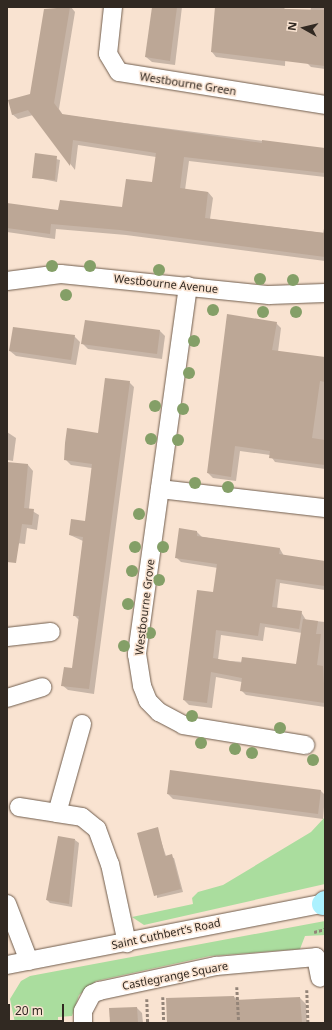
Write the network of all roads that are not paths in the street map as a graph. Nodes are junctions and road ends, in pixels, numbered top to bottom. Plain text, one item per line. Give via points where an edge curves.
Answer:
1 (114, 7) edge
2 (325, 105) edge
3 (7, 281) edge
4 (188, 286) junction
5 (325, 293) edge
6 (160, 489) junction
7 (325, 508) edge
8 (50, 632) dead end
9 (7, 637) edge
10 (42, 687) dead end
11 (7, 698) edge
12 (82, 724) dead end
13 (305, 744) dead end
14 (19, 807) dead end
15 (57, 813) junction
16 (324, 903) edge
17 (7, 904) edge
18 (127, 943) junction
19 (29, 961) junction
20 (7, 966) edge
21 (313, 980) road end
22 (84, 1023) edge

1 - 2 street, Westbourne Green via 108,54 119,72
3 - 4 street, Westbourne Avenue via 60,274
4 - 5 street, Westbourne Avenue via 270,295
4 - 6 street, Westbourne Grove
6 - 7 street
6 - 13 street, Westbourne Grove via 137,654 142,686 148,701 159,712 183,725
8 - 9 street
10 - 11 street
12 - 15 street
14 - 15 street
15 - 18 street via 82,817 97,829 110,864
16 - 18 street, Saint Cuthbert’s Road
17 - 19 street
18 - 19 street, Saint Cuthbert’s Road
19 - 20 street, Saint Cuthbert’s Road
21 - 22 street, Castlegrange Square via 316,957 216,966 92,994 83,1012

